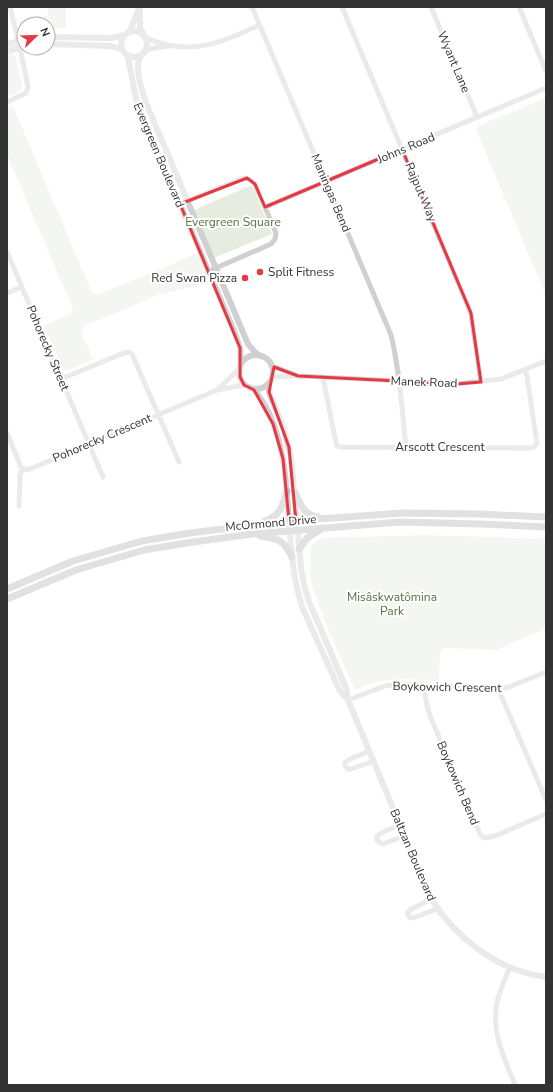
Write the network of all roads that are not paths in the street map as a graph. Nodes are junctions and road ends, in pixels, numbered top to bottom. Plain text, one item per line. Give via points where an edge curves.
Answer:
1 (10, 7) edge
2 (140, 7) edge
3 (252, 7) edge
4 (342, 7) edge
5 (431, 7) edge
6 (519, 7) edge
7 (260, 25) junction
8 (16, 27) edge
9 (127, 33) junction
10 (145, 36) junction
11 (56, 37) edge
12 (56, 44) edge
13 (16, 46) edge
14 (172, 46) junction
15 (7, 51) edge
16 (125, 52) junction
17 (144, 53) junction
18 (23, 56) edge
19 (546, 70) edge
20 (546, 88) edge
21 (7, 102) edge
22 (477, 117) junction
23 (402, 150) junction
24 (326, 182) junction
25 (188, 201) junction
26 (180, 204) junction
27 (265, 207) junction
28 (7, 252) edge
29 (216, 267) junction
30 (208, 271) junction
31 (22, 287) junction
32 (7, 293) edge
33 (260, 356) junction
34 (546, 361) edge
35 (240, 366) junction
36 (272, 366) junction
37 (526, 370) junction
38 (298, 376) junction
39 (273, 377) junction
40 (323, 377) junction
41 (62, 379) junction
42 (399, 382) junction
43 (481, 382) junction
44 (269, 384) junction
45 (244, 385) junction
46 (217, 390) junction
47 (254, 390) junction
48 (159, 414) junction
49 (7, 434) edge
50 (89, 444) junction
51 (406, 447) junction
52 (179, 462) dead end
53 (23, 468) junction
54 (103, 477) dead end
55 (287, 491) junction
56 (294, 492) junction
57 (19, 506) dead end
58 (546, 517) edge
59 (326, 519) junction
60 (293, 521) junction
61 (257, 524) junction
62 (546, 527) edge
63 (322, 529) junction
64 (294, 531) junction
65 (252, 534) junction
66 (299, 549) junction
67 (292, 557) junction
68 (7, 589) edge
69 (7, 599) edge
70 (546, 672) edge
71 (424, 686) junction
72 (501, 688) junction
73 (348, 700) junction
74 (369, 751) junction
75 (374, 761) junction
76 (546, 800) edge
77 (546, 814) edge
78 (399, 825) junction
79 (404, 836) junction
80 (431, 900) junction
81 (437, 909) junction
82 (510, 967) junction
83 (546, 978) edge
84 (515, 1085) edge

1 - 8 street
2 - 9 street
2 - 10 street via 140,27
3 - 7 street, Maningas Bend
4 - 23 street, Rajput Way
5 - 22 street, Wyant Lane
6 - 19 street
7 - 14 street via 215,44
7 - 24 street, Maningas Bend
9 - 10 street via 134,30
9 - 11 street via 112,38
9 - 16 street via 121,42
10 - 14 street
10 - 17 street via 148,43
12 - 16 street via 111,46
13 - 15 street
14 - 17 street via 154,48
16 - 17 street via 135,57
16 - 26 street, Evergreen Boulevard via 130,64 138,106
17 - 25 street, Evergreen Boulevard via 139,59 138,67 144,99
18 - 21 street via 27,90
20 - 22 street, Johns Road
22 - 23 street, Johns Road
23 - 24 street, Johns Road
23 - 43 street, Rajput Way via 471,313
24 - 27 street, Johns Road
24 - 42 street, Maningas Bend via 387,323 394,346
25 - 26 street
25 - 27 street via 243,178 250,178
25 - 29 street, Evergreen Boulevard
26 - 30 street, Evergreen Boulevard
27 - 29 street via 276,233 274,242
28 - 31 street, Pohorecky Street
29 - 30 street
29 - 33 street, Evergreen Boulevard via 248,344
30 - 35 street, Evergreen Boulevard via 240,348
31 - 32 street
31 - 41 street, Pohorecky Street
33 - 35 street via 249,357
33 - 36 street
34 - 37 street, Manek Road
35 - 45 street via 240,377
35 - 46 street, Pohorecky Crescent
36 - 38 street, Manek Road
36 - 39 street
37 - 43 street, Manek Road via 501,379
37 - 51 street, Arscott Crescent via 537,443 534,447
38 - 39 street, Manek Road
38 - 40 street, Manek Road
39 - 44 street
40 - 42 street, Manek Road
40 - 51 street, Arscott Crescent via 337,446
41 - 48 street via 119,354 130,352
41 - 50 street, Pohorecky Street
42 - 43 street, Manek Road
42 - 51 street, Maningas Bend
44 - 47 street
44 - 56 street via 269,392 289,447
45 - 46 street, Pohorecky Crescent
45 - 47 street
46 - 48 street, Pohorecky Crescent
47 - 55 street via 269,413 277,434
48 - 50 street, Pohorecky Crescent
48 - 52 street
49 - 53 street via 19,465
50 - 53 street, Pohorecky Crescent via 30,469
50 - 54 street, Pohorecky Street
53 - 57 street via 20,475
55 - 60 street, Baltzan Boulevard
55 - 61 main road via 278,513
56 - 59 main road via 305,511 315,517
56 - 60 street
58 - 59 main road, McOrmond Drive via 402,513
59 - 60 main road, McOrmond Drive
60 - 61 main road, McOrmond Drive
60 - 64 street, Baltzan Boulevard
61 - 68 main road, McOrmond Drive via 142,541 73,561
62 - 63 main road, McOrmond Drive via 400,522
63 - 64 main road, McOrmond Drive
63 - 66 main road via 307,538
64 - 65 main road, McOrmond Drive
64 - 66 street, Baltzan Boulevard
64 - 67 street, Baltzan Boulevard
65 - 67 main road via 277,539 286,545
65 - 69 main road, McOrmond Drive via 144,550 76,570
66 - 73 street, Baltzan Boulevard via 307,595 346,688
67 - 73 street, Baltzan Boulevard via 296,586 303,608 340,691
70 - 72 street, Boykowich Crescent via 510,687
71 - 72 street, Boykowich Crescent
71 - 73 street, Boykowich Crescent via 385,686
71 - 77 street, Boykowich Bend via 430,716 480,834 484,838 495,836
72 - 76 street via 500,693
73 - 74 street, Baltzan Boulevard
74 - 75 street, Baltzan Boulevard
74 - 75 street via 348,760 345,766 351,769
75 - 78 street, Baltzan Boulevard
78 - 79 street, Baltzan Boulevard
78 - 79 street via 377,836 377,840 383,844
79 - 80 street, Baltzan Boulevard
80 - 81 street, Baltzan Boulevard
80 - 81 street via 410,910 408,916 413,918
81 - 82 street, Baltzan Boulevard via 476,948
82 - 83 street, Baltzan Boulevard
82 - 84 street via 497,1003 496,1028 501,1051

